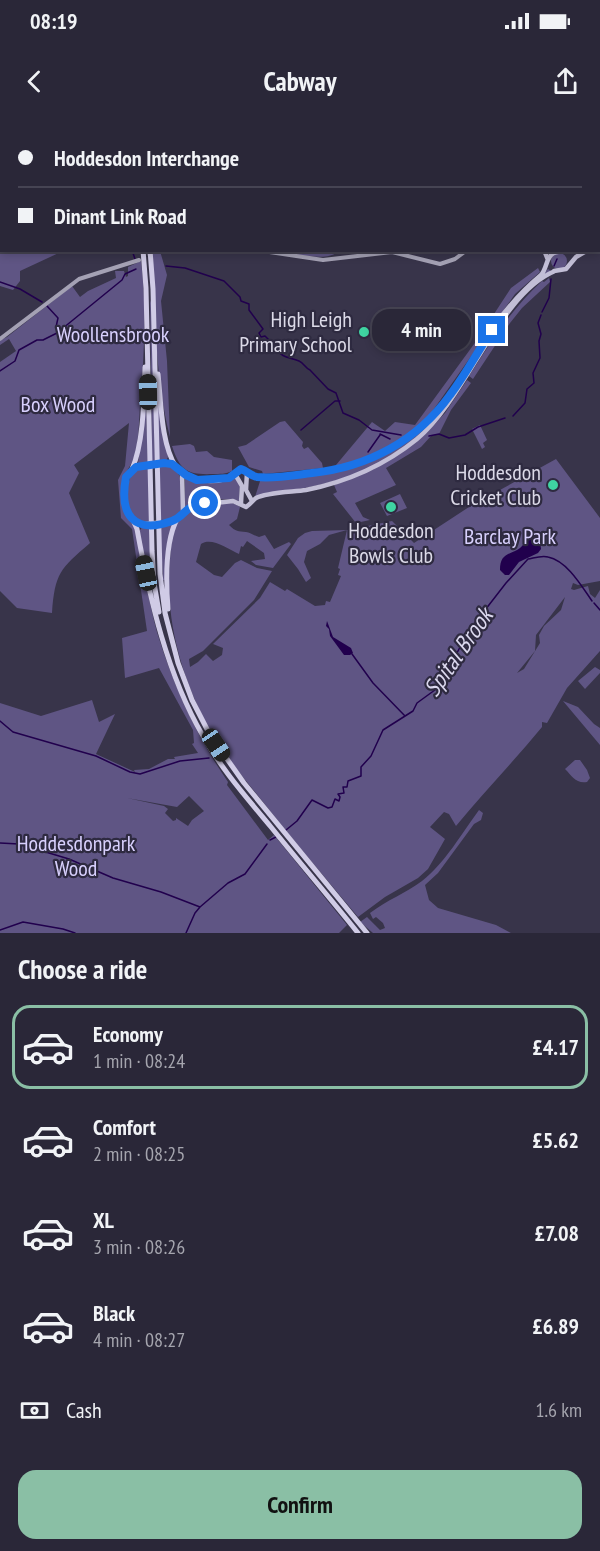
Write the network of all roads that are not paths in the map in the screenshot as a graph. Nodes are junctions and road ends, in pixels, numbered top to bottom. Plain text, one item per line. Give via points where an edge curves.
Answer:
1 (143, 252) edge
2 (150, 252) edge
3 (269, 252) edge
4 (392, 252) edge
5 (392, 252) edge
6 (464, 252) edge
7 (545, 252) edge
8 (551, 252) edge
9 (569, 252) edge
10 (585, 252) edge
11 (565, 253) junction
12 (139, 260) tunnel mouth
13 (548, 262) junction
14 (570, 262) junction
15 (555, 271) junction
16 (147, 316) junction
17 (154, 334) junction
18 (0, 339) edge
19 (176, 467) junction
20 (132, 469) junction
21 (181, 472) junction
22 (247, 472) junction
23 (235, 474) junction
24 (252, 501) junction
25 (241, 503) junction
26 (182, 513) junction
27 (177, 519) junction
28 (133, 520) junction
29 (164, 641) junction
30 (178, 663) junction
31 (358, 933) edge
32 (367, 933) edge

1 - 16 highway
2 - 17 highway
3 - 4 main road via 323,260
5 - 6 main road via 439,264
7 - 13 main road
8 - 11 main road
8 - 13 main road
9 - 11 main road
10 - 14 main road
11 - 14 main road
12 - 18 main road via 79,279
13 - 15 main road
13 - 22 main road via 544,272 501,317 444,404 402,442 366,460 328,471 260,477
14 - 15 main road via 566,269
15 - 24 main road via 513,307 446,407 405,448 342,480
16 - 20 highway via 143,405
16 - 29 highway via 153,565
17 - 19 highway via 165,428
17 - 30 highway via 160,574 168,629
19 - 20 main road, bridge via 164,463
19 - 21 main road
20 - 28 main road via 126,477 125,503
21 - 23 main road via 201,480
21 - 26 main road
22 - 23 main road via 241,469
22 - 24 main road via 244,483
23 - 25 main road via 241,484
24 - 25 main road via 246,507
25 - 26 main road via 197,504
26 - 27 main road
27 - 28 main road, bridge via 143,524
27 - 30 highway via 172,530 166,586
28 - 29 highway
29 - 31 highway via 180,691 218,761
30 - 32 highway via 198,712 224,757

